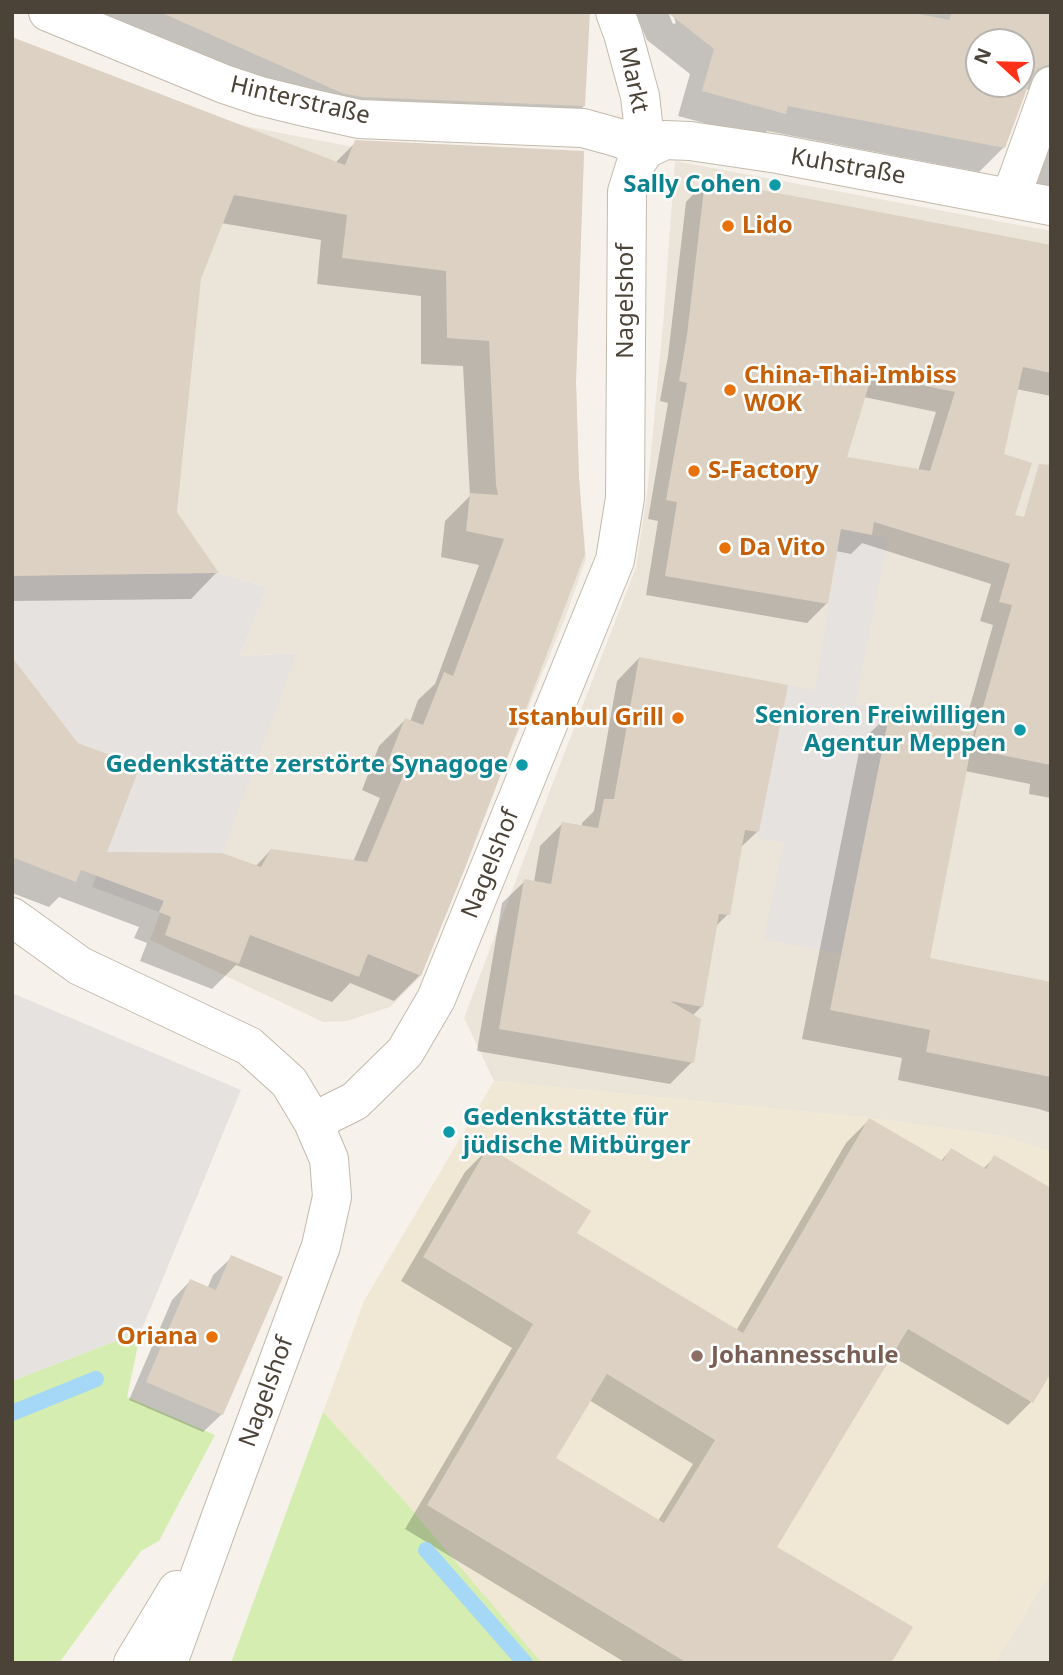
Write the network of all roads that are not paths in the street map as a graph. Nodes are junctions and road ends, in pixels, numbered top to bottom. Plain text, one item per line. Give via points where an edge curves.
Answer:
1 (48, 12) edge
2 (615, 12) edge
3 (1051, 86) edge
4 (646, 149) junction
5 (1012, 197) junction
6 (1051, 205) edge
7 (12, 917) edge
8 (12, 952) edge
9 (80, 966) junction
10 (313, 1122) junction
11 (220, 1519) junction
12 (133, 1663) edge
13 (168, 1663) edge

1 - 4 street, Hinterstraße via 224,84 359,119 583,128
2 - 4 street, Markt via 640,96
3 - 5 street
4 - 5 street, Kuhstraße via 665,140 690,141
4 - 10 street, Nagelshof via 627,192 625,498 615,560 436,999 405,1052 355,1101
5 - 6 street, Kuhstraße
7 - 9 street
8 - 9 street
9 - 10 street via 249,1046 289,1082
10 - 11 street, Nagelshof via 329,1159 332,1197 321,1246
11 - 12 street, Nagelshof
11 - 13 street, Nagelshof

